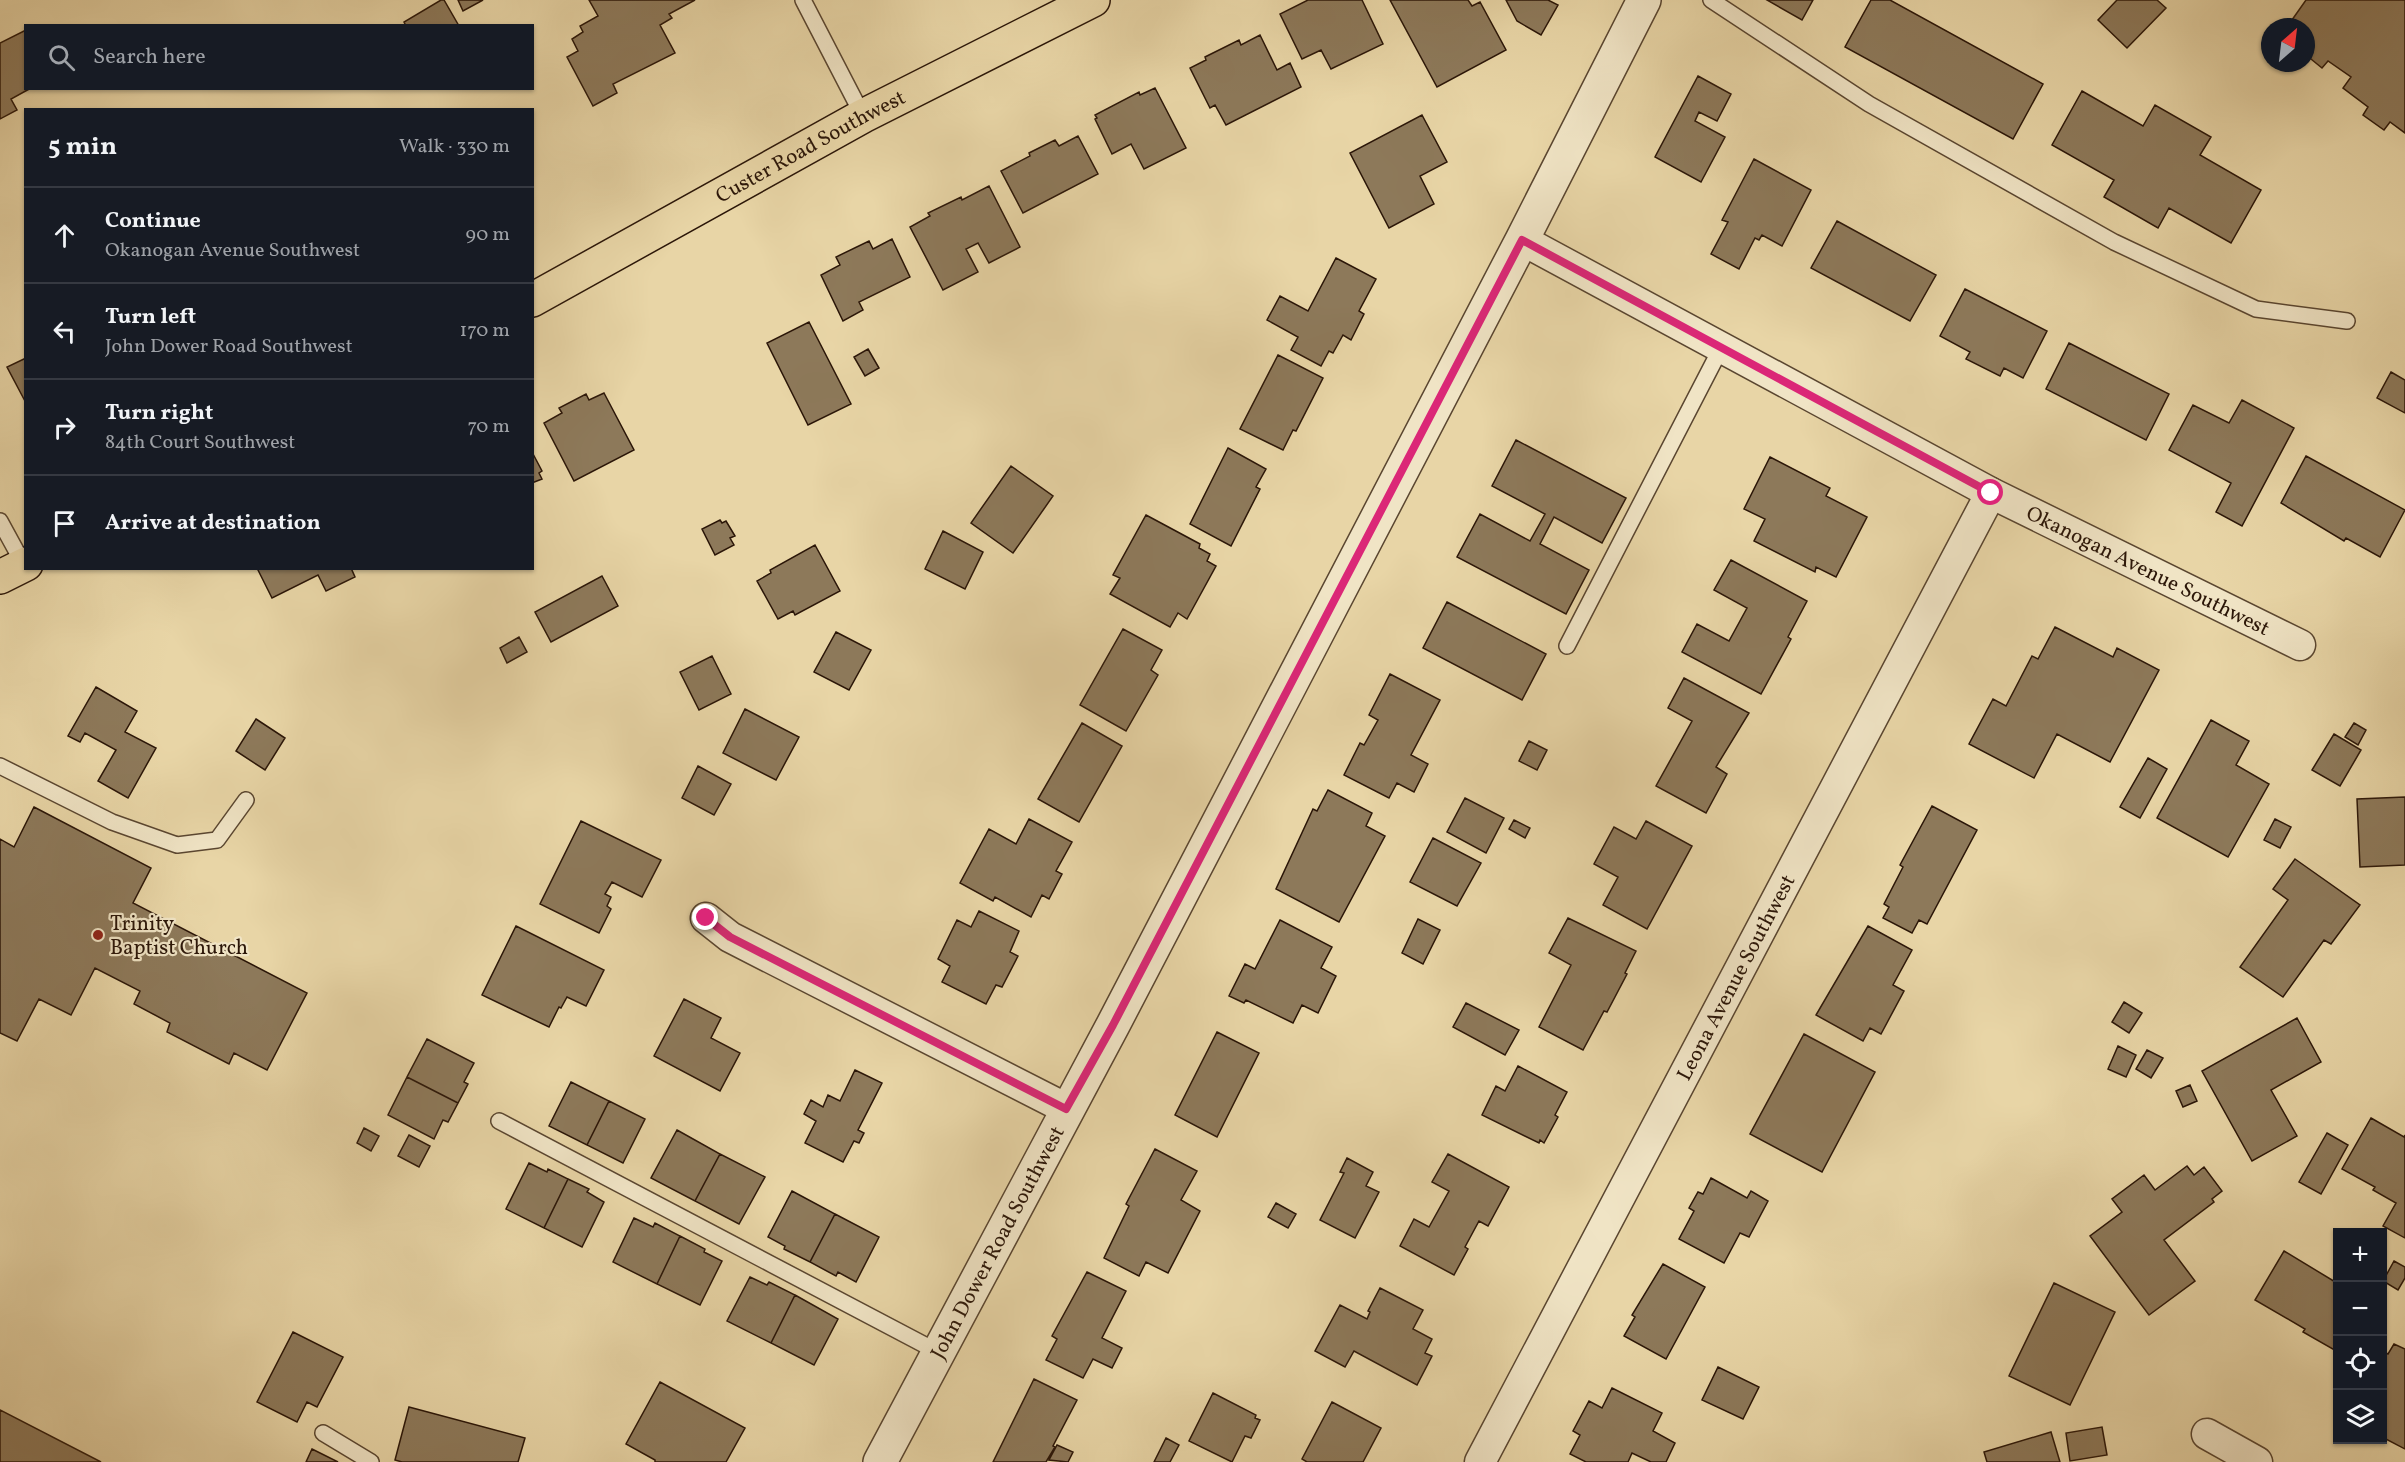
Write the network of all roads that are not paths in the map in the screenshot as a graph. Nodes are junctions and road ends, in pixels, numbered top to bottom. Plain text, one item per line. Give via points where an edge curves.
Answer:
1 (803, 0) edge
2 (1093, 0) edge
3 (1644, 0) edge
4 (1711, 0) edge
5 (863, 116) junction
6 (1522, 240) junction
7 (534, 299) edge
8 (2347, 321) dead end
9 (1721, 348) junction
10 (1991, 493) junction
11 (0, 521) edge
12 (16, 569) edge
13 (2300, 645) dead end
14 (1567, 646) dead end
15 (0, 766) edge
16 (246, 800) dead end
17 (706, 918) dead end
18 (1066, 1109) junction
19 (499, 1121) dead end
20 (938, 1353) junction
21 (323, 1433) dead end
22 (2207, 1434) dead end
23 (371, 1462) edge
24 (880, 1462) edge
25 (1480, 1462) edge
26 (2257, 1462) edge

1 - 5 lane
2 - 5 main road, Custer Road Southwest
3 - 6 street, John Dower Road Southwest
4 - 8 lane via 1869,104 2114,242 2256,309
5 - 7 main road, Custer Road Southwest
6 - 9 street, Okanogan Avenue Southwest
6 - 18 street, John Dower Road Southwest via 1119,1015
9 - 10 street, Okanogan Avenue Southwest
9 - 14 lane
10 - 13 street, Okanogan Avenue Southwest
10 - 25 street, Leona Avenue Southwest
11 - 12 lane
15 - 16 lane via 112,822 177,845 217,840
17 - 18 street via 730,937
18 - 20 street, John Dower Road Southwest
19 - 20 lane
20 - 24 street, John Dower Road Southwest
21 - 23 lane
22 - 26 street

